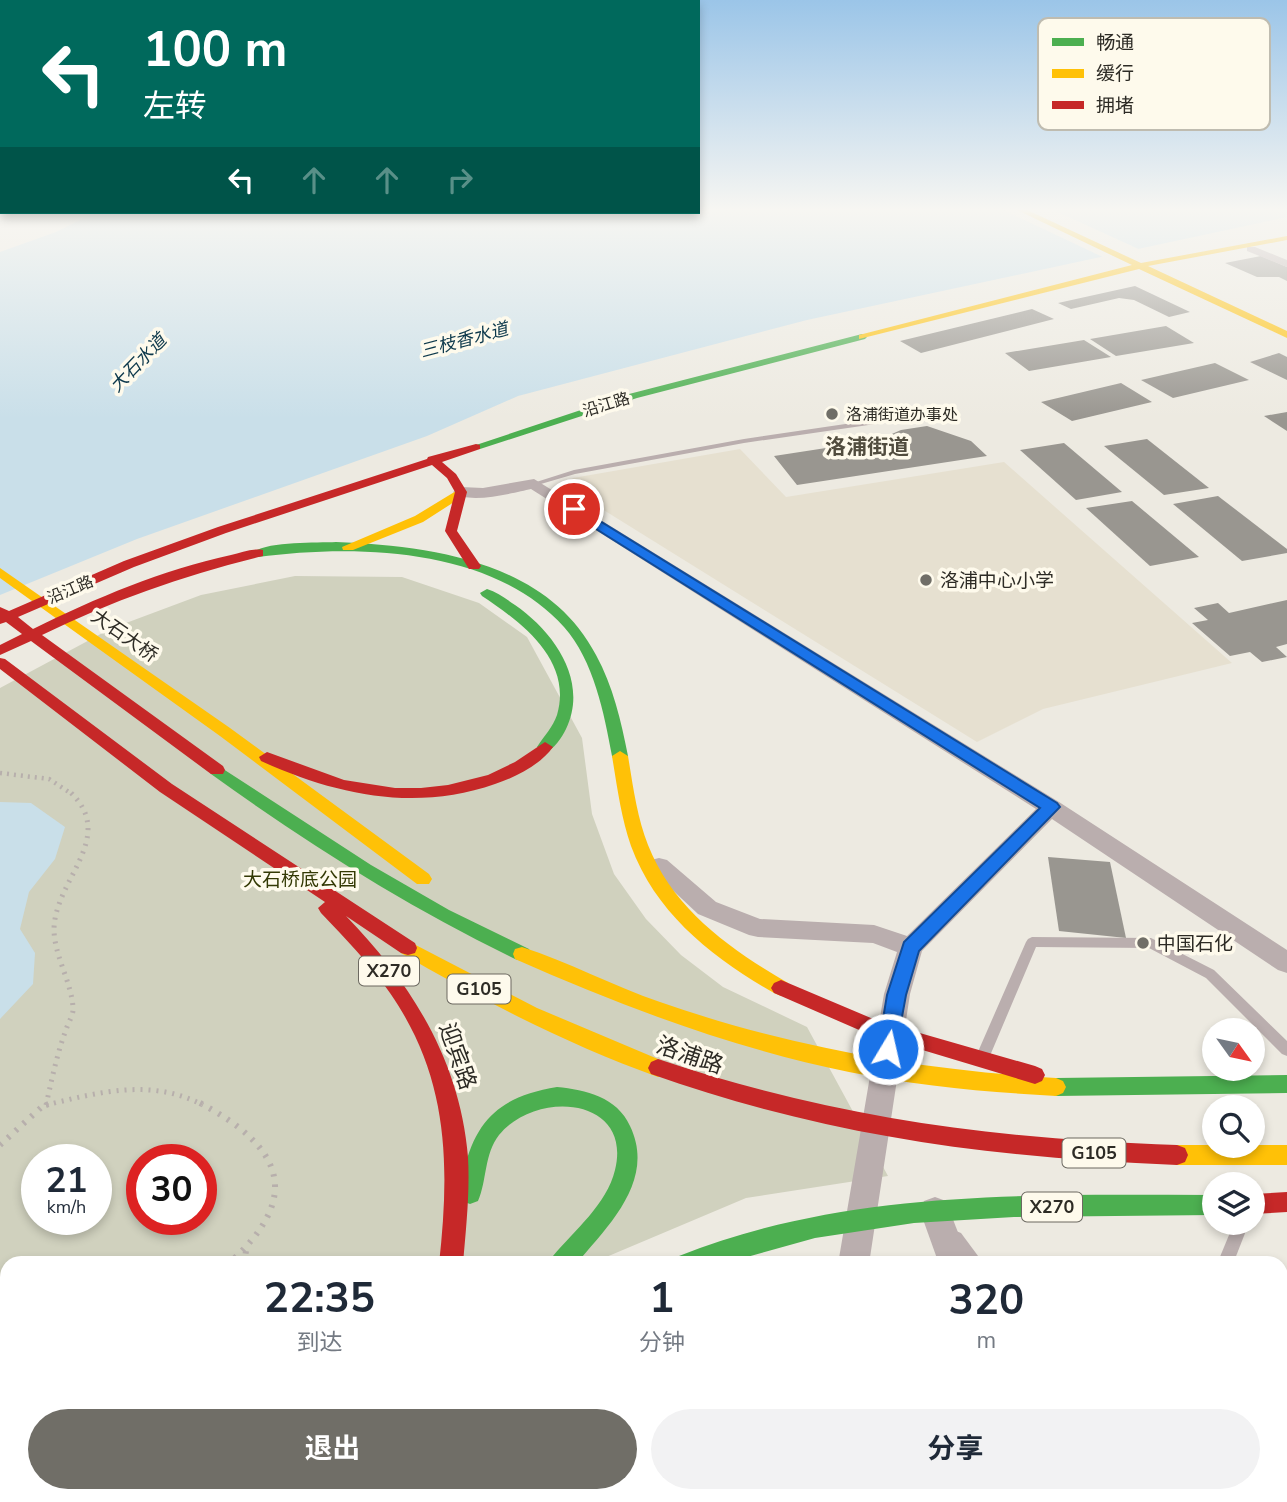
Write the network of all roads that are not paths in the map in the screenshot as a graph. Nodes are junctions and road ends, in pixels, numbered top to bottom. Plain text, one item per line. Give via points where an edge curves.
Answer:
1 (1086, 279) edge
2 (1168, 279) edge
3 (1186, 279) edge
4 (1287, 326) edge
5 (1287, 335) edge
6 (934, 413) dead end
7 (432, 459) junction
8 (534, 484) junction
9 (461, 492) junction
10 (348, 547) junction
11 (474, 566) junction
12 (417, 569) dead end
13 (0, 572) edge
14 (469, 585) dead end
15 (137, 606) dead end
16 (0, 611) edge
17 (0, 620) edge
18 (103, 620) dead end
19 (0, 651) edge
20 (0, 662) edge
21 (0, 673) edge
22 (225, 732) junction
23 (151, 777) junction
24 (1051, 807) junction
25 (638, 845) junction
26 (436, 889) dead end
27 (456, 903) dead end
28 (911, 947) junction
29 (1287, 963) edge
30 (551, 967) junction
31 (1287, 1051) edge
32 (982, 1059) junction
33 (1287, 1084) edge
34 (1074, 1086) junction
35 (1287, 1155) edge
36 (1287, 1202) edge
37 (1265, 1203) edge
38 (1202, 1205) edge
39 (935, 1211) junction
40 (1237, 1235) edge
41 (453, 1256) edge
42 (453, 1256) edge
43 (567, 1256) edge
44 (709, 1256) edge
45 (854, 1256) edge
46 (953, 1256) edge
47 (970, 1256) edge
48 (1228, 1256) edge

1 - 7 main road, 沿江路 via 713,373
2 - 5 main road
3 - 4 main road
6 - 8 lane via 744,441 574,472
7 - 9 main road via 452,476
7 - 17 main road, 沿江路 via 129,564
8 - 9 street
8 - 24 street
9 - 10 main road via 419,519
9 - 11 main road via 451,531
10 - 11 main road via 417,552
10 - 19 main road via 260,552 208,564 105,601
11 - 25 main road via 538,598 562,617 587,649 608,705
12 - 15 main road via 352,562 286,565 197,583
13 - 22 main road, 大石大桥
14 - 22 main road via 533,624 557,652 566,674 568,705 559,728 537,755 514,771 451,792 373,793 290,768
16 - 30 main road, 洛浦路 / G105 via 192,752 372,874
18 - 21 main road
20 - 23 main road, G105
22 - 26 main road
23 - 35 main road, 洛浦路 / G105 via 408,949 518,1009 694,1081 845,1122 902,1131 1082,1153
23 - 41 main road, 迎宾路 / X270 via 345,923 406,993 436,1052 450,1098 460,1175
24 - 28 street
24 - 29 street
25 - 28 street via 707,908 758,928 874,934
25 - 32 main road via 682,915 721,950 776,985 865,1024
27 - 30 main road, 洛浦路 / G105
28 - 45 street via 897,995
30 - 34 main road, 洛浦路 / G105 via 700,1027 856,1066 1013,1085
31 - 32 lane via 1210,974 1151,943 1032,942
32 - 34 main road
33 - 34 main road, 洛浦路 / G105
36 - 37 main road
38 - 39 main road, X270
39 - 44 main road, X270 via 824,1223 761,1237
39 - 46 street
39 - 47 lane
40 - 48 lane
42 - 43 main road via 487,1135 510,1108 552,1093 576,1096 606,1112 626,1139 629,1159 613,1197

